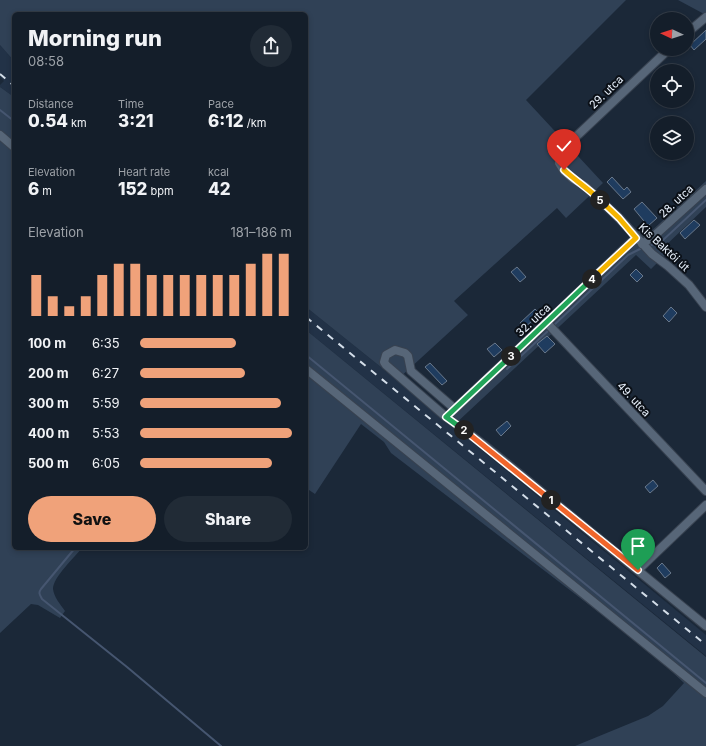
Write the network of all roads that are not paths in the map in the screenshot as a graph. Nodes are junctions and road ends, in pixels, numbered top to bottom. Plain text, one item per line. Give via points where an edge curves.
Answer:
1 (706, 17) edge
2 (694, 27) edge
3 (662, 56) edge
4 (0, 135) edge
5 (12, 145) edge
6 (561, 153) joint
7 (706, 189) edge
8 (639, 241) junction
9 (706, 307) edge
10 (546, 322) junction
11 (308, 371) edge
12 (455, 409) junction
13 (446, 417) junction
14 (706, 491) edge
15 (706, 505) edge
16 (638, 570) junction
17 (706, 626) edge
18 (706, 693) edge

1 - 2 street
3 - 6 street, 29. utca
4 - 5 street
6 - 8 street, Kis Baktói út via 559,163 564,170 600,199
7 - 8 street, 28. utca via 654,236
8 - 9 street, Kis Baktói út via 689,285
8 - 10 street, 32. utca
10 - 12 street, 32. utca
10 - 14 street, 49. utca
11 - 18 street
12 - 13 street, 32. utca
12 - 13 street via 411,371 405,353 395,350 386,355 386,365
13 - 16 street
15 - 16 street
16 - 17 street

